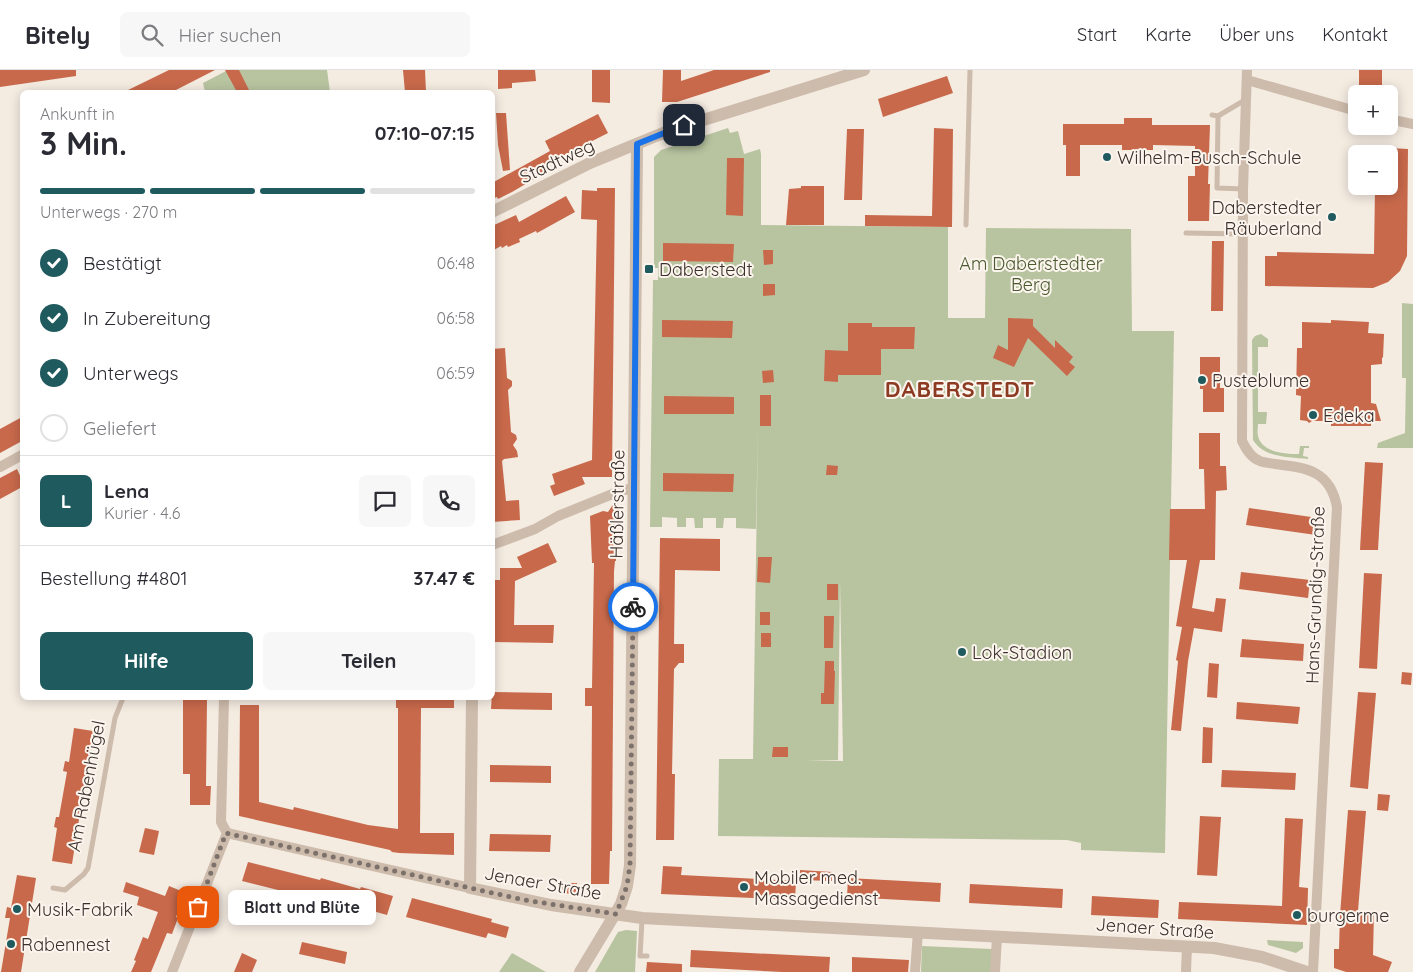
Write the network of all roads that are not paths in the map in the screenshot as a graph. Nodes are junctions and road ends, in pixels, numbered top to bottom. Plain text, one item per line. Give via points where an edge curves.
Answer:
1 (864, 70) edge
2 (970, 70) edge
3 (1247, 75) edge
4 (1246, 100) junction
5 (1348, 108) edge
6 (1398, 120) edge
7 (1413, 124) edge
8 (637, 144) junction
9 (1244, 189) junction
10 (495, 210) edge
11 (966, 224) dead end
12 (1186, 233) dead end
13 (1243, 234) junction
14 (20, 456) edge
15 (0, 467) edge
16 (634, 488) junction
17 (495, 544) edge
18 (123, 700) edge
19 (224, 700) edge
20 (472, 700) edge
21 (226, 833) junction
22 (53, 888) dead end
23 (470, 888) junction
24 (616, 914) junction
25 (642, 918) junction
26 (918, 932) junction
27 (997, 936) junction
28 (1187, 946) junction
29 (648, 956) dead end
30 (172, 972) edge
31 (580, 972) edge
32 (915, 972) edge
33 (995, 972) edge
34 (1186, 972) edge
35 (1307, 972) edge
36 (1313, 972) edge

1 - 8 street, Stadtweg via 735,108
2 - 11 lane
3 - 4 street, Hans-Grundig-Straße
3 - 5 street
4 - 9 street, Hans-Grundig-Straße
4 - 9 lane via 1215,115 1217,188
6 - 7 street
8 - 10 street, Stadtweg via 590,163
8 - 16 street, Häßlerstraße
9 - 13 street, Hans-Grundig-Straße
12 - 13 lane
13 - 36 street, Hans-Grundig-Straße via 1242,441 1247,451 1259,461 1302,468 1320,475 1335,494 1337,507
14 - 15 street
16 - 17 street
16 - 24 street, Häßlerstraße via 630,865 627,886
18 - 22 lane, Am Rabenhügel via 115,718 88,868 65,890
19 - 21 street via 221,822
20 - 23 street
21 - 23 street, Jenaer Straße
21 - 30 street
23 - 24 street, Jenaer Straße via 551,905
24 - 25 street, Jenaer Straße
24 - 31 street, Häßlerstraße
25 - 26 street, Jenaer Straße
25 - 29 lane via 640,956
26 - 27 street, Jenaer Straße
26 - 32 street
27 - 28 street, Jenaer Straße
27 - 33 street
28 - 34 street
28 - 35 street, Jenaer Straße via 1241,952

